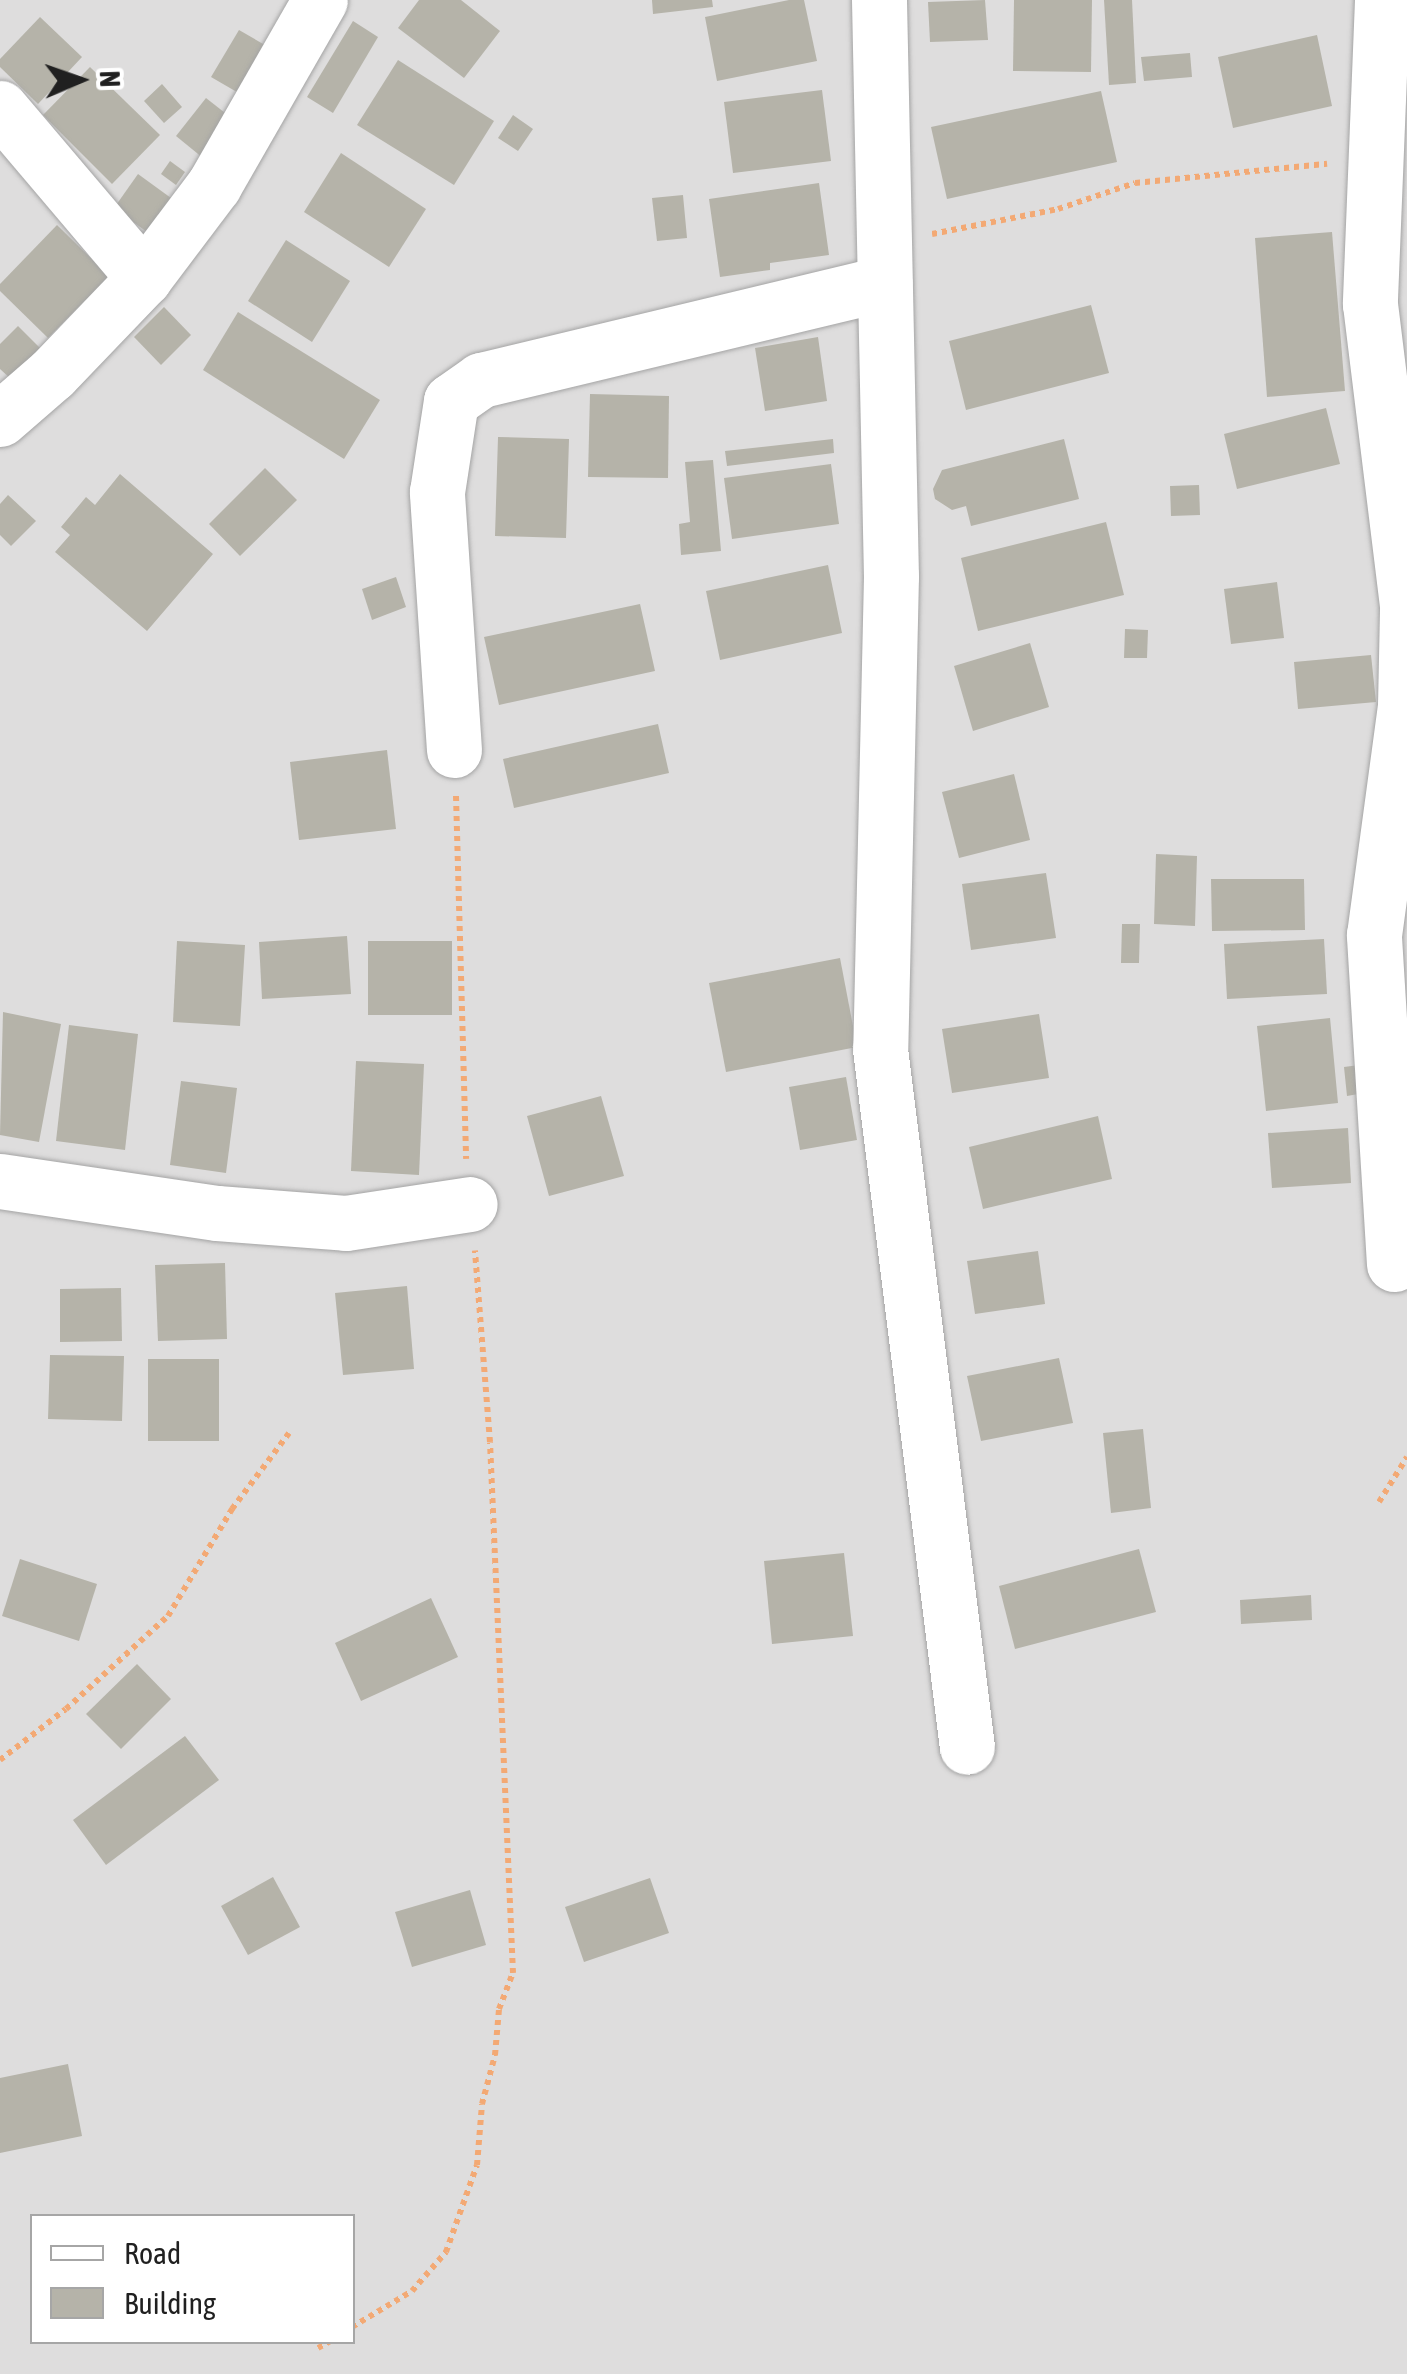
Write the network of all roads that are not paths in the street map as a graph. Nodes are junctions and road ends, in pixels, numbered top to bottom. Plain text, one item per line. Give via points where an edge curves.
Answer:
1 (320, 0) edge
2 (879, 0) edge
3 (1382, 0) edge
4 (0, 108) edge
5 (1388, 138) edge
6 (885, 263) junction
7 (144, 278) junction
8 (0, 418) edge
9 (1407, 608) edge
10 (454, 750) road end
11 (0, 1182) edge
12 (470, 1204) road end
13 (1394, 1264) dead end
14 (967, 1746) dead end

1 - 7 street via 214,185
2 - 6 street
3 - 5 street
4 - 7 street
5 - 9 street via 1370,304
6 - 10 street via 481,380 451,401 437,492
6 - 14 street via 891,576 880,1049
7 - 8 street
9 - 13 street via 1405,706 1374,935
11 - 12 street via 217,1213 346,1223

